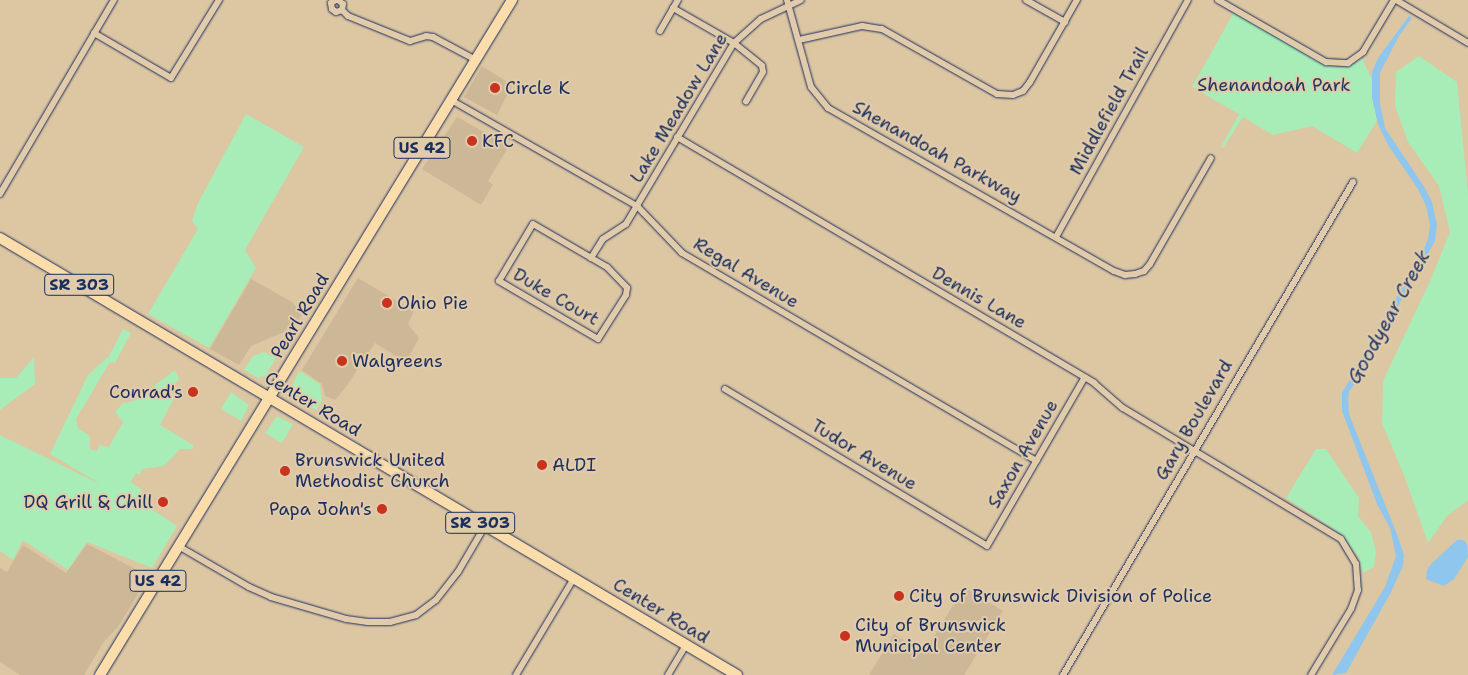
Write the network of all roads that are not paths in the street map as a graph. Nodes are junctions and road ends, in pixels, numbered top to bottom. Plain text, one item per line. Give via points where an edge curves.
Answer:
1 (114, 0) edge
2 (219, 0) edge
3 (337, 0) edge
4 (512, 0) edge
5 (678, 0) edge
6 (801, 0) edge
7 (1026, 0) edge
8 (1077, 0) edge
9 (1188, 0) edge
10 (1218, 0) edge
11 (1395, 0) edge
12 (789, 3) edge
13 (673, 8) junction
14 (342, 10) junction
15 (1065, 22) junction
16 (660, 32) dead end
17 (94, 33) junction
18 (799, 40) junction
19 (734, 43) junction
20 (1468, 43) edge
21 (476, 60) junction
22 (451, 100) junction
23 (746, 102) dead end
24 (677, 137) junction
25 (1211, 158) dead end
26 (1353, 182) dead end
27 (0, 194) edge
28 (637, 206) junction
29 (1056, 237) junction
30 (0, 238) edge
31 (591, 258) junction
32 (1085, 377) junction
33 (725, 389) dead end
34 (270, 398) junction
35 (1194, 450) junction
36 (1036, 461) junction
37 (485, 526) junction
38 (987, 546) joint
39 (180, 547) junction
40 (574, 578) junction
41 (686, 645) junction
42 (100, 675) edge
43 (516, 675) edge
44 (668, 675) edge
45 (738, 675) edge
46 (1063, 675) edge
47 (1311, 675) edge

1 - 17 street
2 - 17 street via 171,78
3 - 14 street via 343,4
3 - 14 street via 331,3 332,9 336,12
4 - 21 main road, Pearl Road / US 42
5 - 13 street
6 - 12 street, Lake Meadow Lane
7 - 15 street
8 - 15 street
9 - 29 street, Middlefield Trail
10 - 11 street via 1326,62 1348,63 1363,52
11 - 20 street
12 - 18 street, Shenandoah Parkway
12 - 19 street, Lake Meadow Lane via 761,19
13 - 16 street
13 - 19 street
14 - 21 street via 348,16 410,41 433,37
15 - 18 street via 1030,82 1023,91 1012,95 996,94 882,29 862,26
17 - 27 street
18 - 29 street, Shenandoah Parkway via 811,87 828,108
19 - 23 street via 763,68
19 - 24 street, Lake Meadow Lane
21 - 22 main road, Pearl Road / US 42
22 - 28 street, Regal Avenue
22 - 34 main road, Pearl Road / US 42
24 - 28 street, Lake Meadow Lane
24 - 32 street, Dennis Lane
25 - 29 street, Shenandoah Parkway via 1144,271 1125,275 1114,271
26 - 35 street, Gary Boulevard
28 - 31 street, Lake Meadow Lane via 626,224 603,239
28 - 36 street, Regal Avenue via 682,254
30 - 34 main road, Center Road / SR 303
31 - 31 street, Duke Court via 533,224 499,281 598,338 628,288 607,267
32 - 35 street, Dennis Lane via 1123,408
32 - 36 street, Saxon Avenue
33 - 38 street, Tudor Avenue
34 - 37 main road, Center Road / SR 303
34 - 39 main road, Pearl Road / US 42
35 - 46 street, Gary Boulevard
35 - 47 street, Dennis Lane via 1334,533 1347,546 1359,580 1356,598
36 - 38 street, Saxon Avenue
37 - 39 street via 458,572 436,600 416,615 390,622 346,619 271,598 248,588
37 - 40 main road, Center Road / SR 303
39 - 42 main road, Pearl Road / US 42
40 - 41 main road, Center Road / SR 303
40 - 43 street
41 - 44 street
41 - 45 main road, Center Road / SR 303

